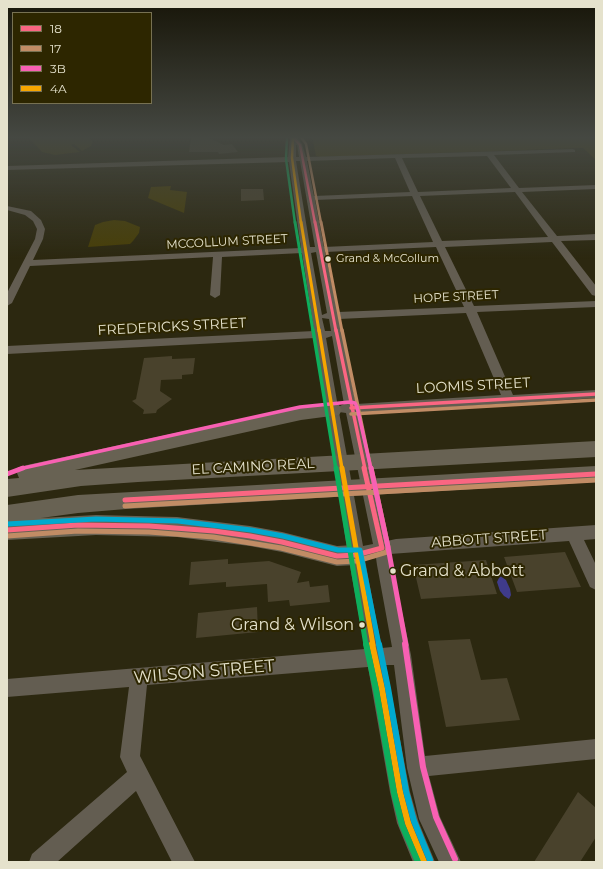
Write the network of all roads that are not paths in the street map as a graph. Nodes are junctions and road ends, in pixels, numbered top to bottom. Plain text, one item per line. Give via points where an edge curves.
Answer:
1 (299, 178) edge
2 (304, 178) edge
3 (407, 178) edge
4 (507, 178) edge
5 (596, 187) edge
6 (516, 190) junction
7 (414, 194) junction
8 (311, 198) junction
9 (7, 208) edge
10 (596, 237) edge
11 (554, 239) junction
12 (438, 244) junction
13 (321, 250) junction
14 (306, 251) junction
15 (218, 255) junction
16 (27, 263) junction
17 (596, 293) edge
18 (215, 295) dead end
19 (7, 303) edge
20 (596, 304) edge
21 (470, 309) junction
22 (334, 316) junction
23 (317, 317) junction
24 (338, 334) junction
25 (319, 335) junction
26 (7, 350) edge
27 (596, 394) edge
28 (510, 399) junction
29 (342, 409) junction
30 (596, 449) edge
31 (596, 474) edge
32 (7, 481) edge
33 (7, 488) edge
34 (7, 514) edge
35 (7, 530) edge
36 (596, 532) edge
37 (573, 533) junction
38 (382, 548) junction
39 (356, 555) junction
40 (596, 582) edge
41 (402, 656) junction
42 (375, 658) junction
43 (140, 678) junction
44 (7, 688) edge
45 (596, 749) edge
46 (417, 768) junction
47 (139, 774) junction
48 (40, 862) edge
49 (184, 862) edge
50 (424, 862) edge
51 (450, 862) edge

1 - 14 street
2 - 8 street
3 - 7 street
4 - 6 street
5 - 6 street
6 - 7 street
6 - 11 street
7 - 8 street
7 - 12 street
8 - 13 street
9 - 16 street via 28,213 37,220 41,229
10 - 11 street, MCCOLLUM STREET
11 - 12 street, MCCOLLUM STREET
11 - 17 street
12 - 13 street, MCCOLLUM STREET
12 - 21 street
13 - 14 street, MCCOLLUM STREET
13 - 22 street
14 - 15 street, MCCOLLUM STREET
14 - 23 street
15 - 16 street, MCCOLLUM STREET
15 - 18 street
16 - 19 street
20 - 21 street, HOPE STREET
21 - 22 street, HOPE STREET
21 - 28 street
22 - 23 street, HOPE STREET
22 - 24 street
23 - 25 street
24 - 25 street, FREDERICKS STREET
24 - 29 street
25 - 26 street, FREDERICKS STREET
25 - 29 street
27 - 28 street, LOOMIS STREET
28 - 29 street, LOOMIS STREET
29 - 32 highway via 301,414 55,467 16,476
29 - 38 street
29 - 39 street
30 - 33 highway, EL CAMINO REAL via 124,475
31 - 34 highway, EL CAMINO REAL via 126,500
35 - 39 highway via 96,525 177,527 289,543 337,556
36 - 37 street, ABBOTT STREET
37 - 38 street, ABBOTT STREET
37 - 40 street
38 - 39 street, ABBOTT STREET
38 - 41 street
39 - 42 street
41 - 42 street, WILSON STREET
41 - 46 street
42 - 43 street, WILSON STREET
42 - 50 street via 400,792 408,823
43 - 44 street, WILSON STREET
43 - 47 street via 130,756
45 - 46 street
46 - 51 street via 430,819
47 - 48 street
47 - 49 street

